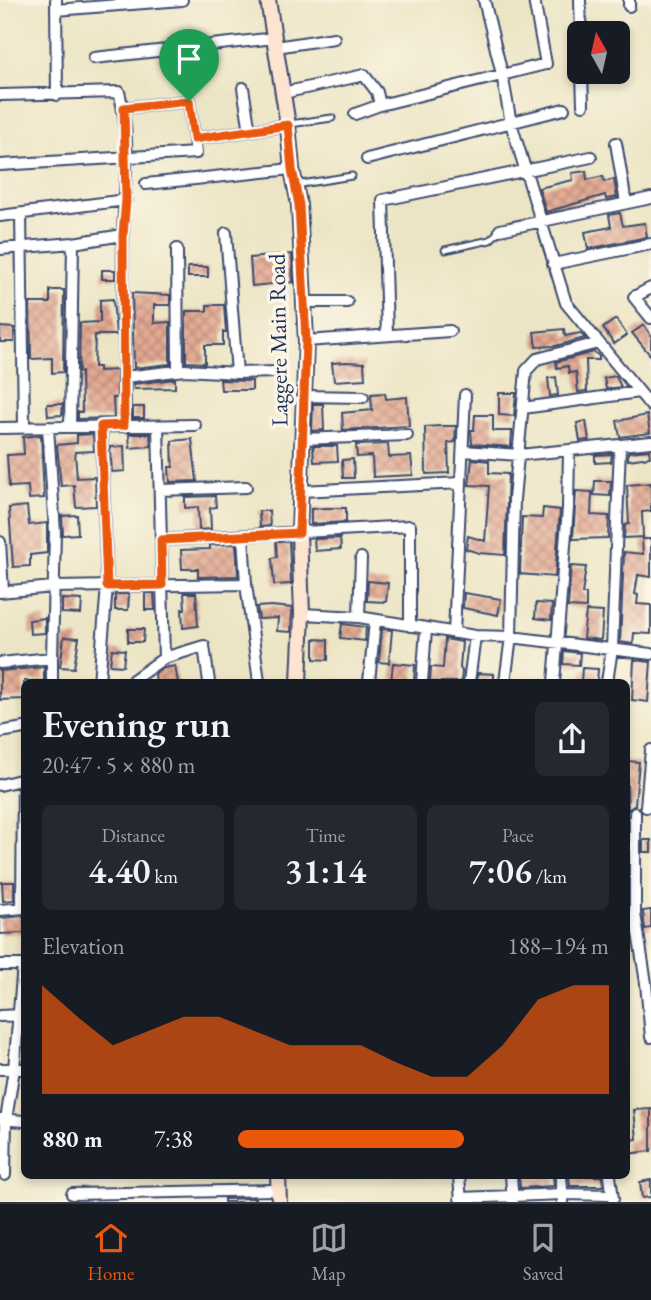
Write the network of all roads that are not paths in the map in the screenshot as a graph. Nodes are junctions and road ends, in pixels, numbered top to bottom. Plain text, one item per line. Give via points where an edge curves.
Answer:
1 (183, 0) edge
2 (268, 0) edge
3 (484, 0) edge
4 (534, 0) edge
5 (580, 0) edge
6 (56, 5) edge
7 (581, 21) edge
8 (334, 38) dead end
9 (276, 42) junction
10 (94, 58) dead end
11 (502, 74) junction
12 (582, 84) edge
13 (243, 89) dead end
14 (283, 93) junction
15 (0, 95) edge
16 (57, 95) junction
17 (380, 105) junction
18 (583, 105) dead end
19 (124, 108) junction
20 (564, 110) dead end
21 (355, 114) dead end
22 (332, 118) dead end
23 (511, 123) junction
24 (288, 125) junction
25 (250, 131) junction
26 (194, 139) junction
27 (616, 143) dead end
28 (125, 157) junction
29 (591, 157) dead end
30 (367, 159) dead end
31 (0, 165) edge
32 (292, 169) junction
33 (527, 171) junction
34 (352, 176) dead end
35 (146, 184) dead end
36 (295, 185) junction
37 (651, 198) edge
38 (126, 200) junction
39 (626, 203) junction
40 (21, 214) junction
41 (0, 216) edge
42 (541, 220) junction
43 (500, 230) joint
44 (226, 233) dead end
45 (123, 235) junction
46 (74, 243) junction
47 (651, 244) edge
48 (23, 246) junction
49 (0, 249) edge
50 (177, 249) dead end
51 (445, 250) dead end
52 (553, 264) junction
53 (651, 288) edge
54 (303, 302) junction
55 (347, 302) dead end
56 (651, 318) edge
57 (450, 331) dead end
58 (387, 334) junction
59 (306, 341) junction
60 (598, 343) junction
61 (178, 370) junction
62 (279, 372) dead end
63 (237, 373) junction
64 (125, 377) junction
65 (639, 392) junction
66 (465, 395) dead end
67 (303, 396) junction
68 (363, 397) dead end
69 (651, 406) edge
70 (523, 408) junction
71 (124, 425) junction
72 (195, 425) dead end
73 (101, 426) junction
74 (158, 426) junction
75 (24, 427) junction
76 (48, 427) junction
77 (70, 427) junction
78 (0, 428) edge
79 (407, 435) dead end
80 (302, 439) junction
81 (651, 442) edge
82 (620, 446) junction
83 (569, 450) junction
84 (464, 451) junction
85 (519, 455) junction
86 (461, 483) junction
87 (246, 487) dead end
88 (160, 490) junction
89 (301, 491) junction
90 (299, 533) junction
91 (243, 536) junction
92 (161, 540) junction
93 (0, 542) edge
94 (361, 558) dead end
95 (246, 584) junction
96 (162, 585) junction
97 (107, 586) junction
98 (53, 587) junction
99 (1, 592) edge
100 (302, 614) junction
101 (359, 617) junction
102 (375, 621) junction
103 (410, 626) junction
104 (426, 630) junction
105 (454, 632) junction
106 (475, 636) junction
107 (511, 638) junction
108 (559, 643) junction
109 (611, 649) junction
110 (651, 654) edge
111 (52, 658) junction
112 (164, 658) junction
113 (0, 663) edge
114 (52, 679) edge
115 (99, 679) edge
116 (134, 679) edge
117 (209, 679) edge
118 (259, 679) edge
119 (299, 679) edge
120 (369, 679) edge
121 (422, 679) edge
122 (469, 679) edge
123 (505, 679) edge
124 (554, 679) edge
125 (607, 679) edge
126 (21, 728) edge
127 (0, 732) edge
128 (651, 750) edge
129 (21, 780) edge
130 (0, 785) edge
131 (648, 807) edge
132 (631, 813) edge
133 (21, 908) edge
134 (0, 909) edge
135 (0, 965) edge
136 (21, 965) edge
137 (21, 990) edge
138 (19, 1015) junction
139 (0, 1016) edge
140 (651, 1037) edge
141 (0, 1069) edge
142 (19, 1069) edge
143 (3, 1119) edge
144 (21, 1121) edge
145 (5, 1175) dead end
146 (459, 1179) edge
147 (510, 1179) edge
148 (561, 1179) edge
149 (610, 1179) edge
150 (278, 1189) edge
151 (72, 1194) dead end
152 (563, 1198) edge
153 (613, 1198) edge
154 (460, 1200) edge
155 (513, 1200) edge

1 - 6 street
2 - 9 street, Laggere Main Road
3 - 11 street
4 - 11 street via 546,64
5 - 7 street
6 - 16 street
8 - 9 street
9 - 10 street
9 - 14 street, Laggere Main Road
11 - 17 street
11 - 23 street
12 - 18 street
13 - 25 street
14 - 17 street via 364,75
14 - 24 street, Laggere Main Road
15 - 16 street
16 - 19 street via 119,92
17 - 21 street
19 - 26 street via 189,101
19 - 28 street
20 - 23 street
22 - 24 lane
23 - 30 street
23 - 33 street
24 - 25 street
24 - 32 street, Laggere Main Road
25 - 26 street
26 - 28 street via 196,153
27 - 39 street
28 - 31 street
28 - 38 street
29 - 33 street
32 - 35 street
32 - 36 street, Laggere Main Road
33 - 42 street
33 - 58 street via 383,200
34 - 36 lane
36 - 54 street, Laggere Main Road
37 - 39 street
38 - 40 street
38 - 45 street
39 - 42 street
40 - 41 street
40 - 48 street
42 - 43 street
42 - 52 street
43 - 51 lane via 490,240
44 - 63 street
45 - 46 street
45 - 64 street
46 - 48 street
46 - 77 street
47 - 52 street
48 - 49 street
48 - 75 street
50 - 61 street
52 - 60 street via 566,303
53 - 56 street via 634,297
54 - 55 street
54 - 59 street, Laggere Main Road
57 - 58 street
58 - 59 street
59 - 67 street, Laggere Main Road
60 - 65 street
60 - 70 street via 537,359 526,371
61 - 63 street
61 - 64 street
62 - 63 street
64 - 71 street
65 - 69 street
65 - 70 street
66 - 84 street
67 - 68 street
67 - 80 street, Laggere Main Road
70 - 85 street
71 - 73 street
71 - 74 street
72 - 74 street
73 - 77 street
73 - 97 street
74 - 88 street
75 - 76 street
75 - 78 street
76 - 77 street
76 - 98 street via 55,532
79 - 80 street
80 - 89 street, Laggere Main Road
81 - 82 street
82 - 83 street
82 - 109 street
83 - 85 street
83 - 108 street
84 - 85 street
84 - 86 street
85 - 107 street
86 - 89 street
86 - 105 street
87 - 88 street
88 - 92 street
89 - 90 street, Laggere Main Road
90 - 91 street
90 - 100 street, Laggere Main Road
90 - 103 street via 410,526
91 - 92 street
91 - 95 street
92 - 96 street
93 - 99 street
94 - 101 street
95 - 96 street
95 - 118 street
96 - 97 street
96 - 112 street
97 - 98 street
97 - 115 street
98 - 99 street
98 - 111 street
100 - 101 street
100 - 119 street, Laggere Main Road
101 - 102 street
102 - 103 street
102 - 120 street
103 - 104 street
104 - 105 street
104 - 121 street
105 - 106 street
106 - 107 street
106 - 122 street
107 - 108 street
107 - 123 street
108 - 109 street
108 - 124 street
109 - 110 street
109 - 125 street
111 - 113 street
111 - 114 street
112 - 116 street
112 - 117 street via 204,646
126 - 127 street
128 - 131 street
129 - 130 street
131 - 132 street
132 - 140 street via 635,914
133 - 134 street
135 - 136 street
137 - 138 street
138 - 139 street
138 - 142 street
141 - 142 street
142 - 143 street
143 - 144 street
143 - 145 street
146 - 154 street
147 - 155 street
148 - 152 street
149 - 153 street
150 - 151 street
152 - 153 street
152 - 155 street
154 - 155 street

